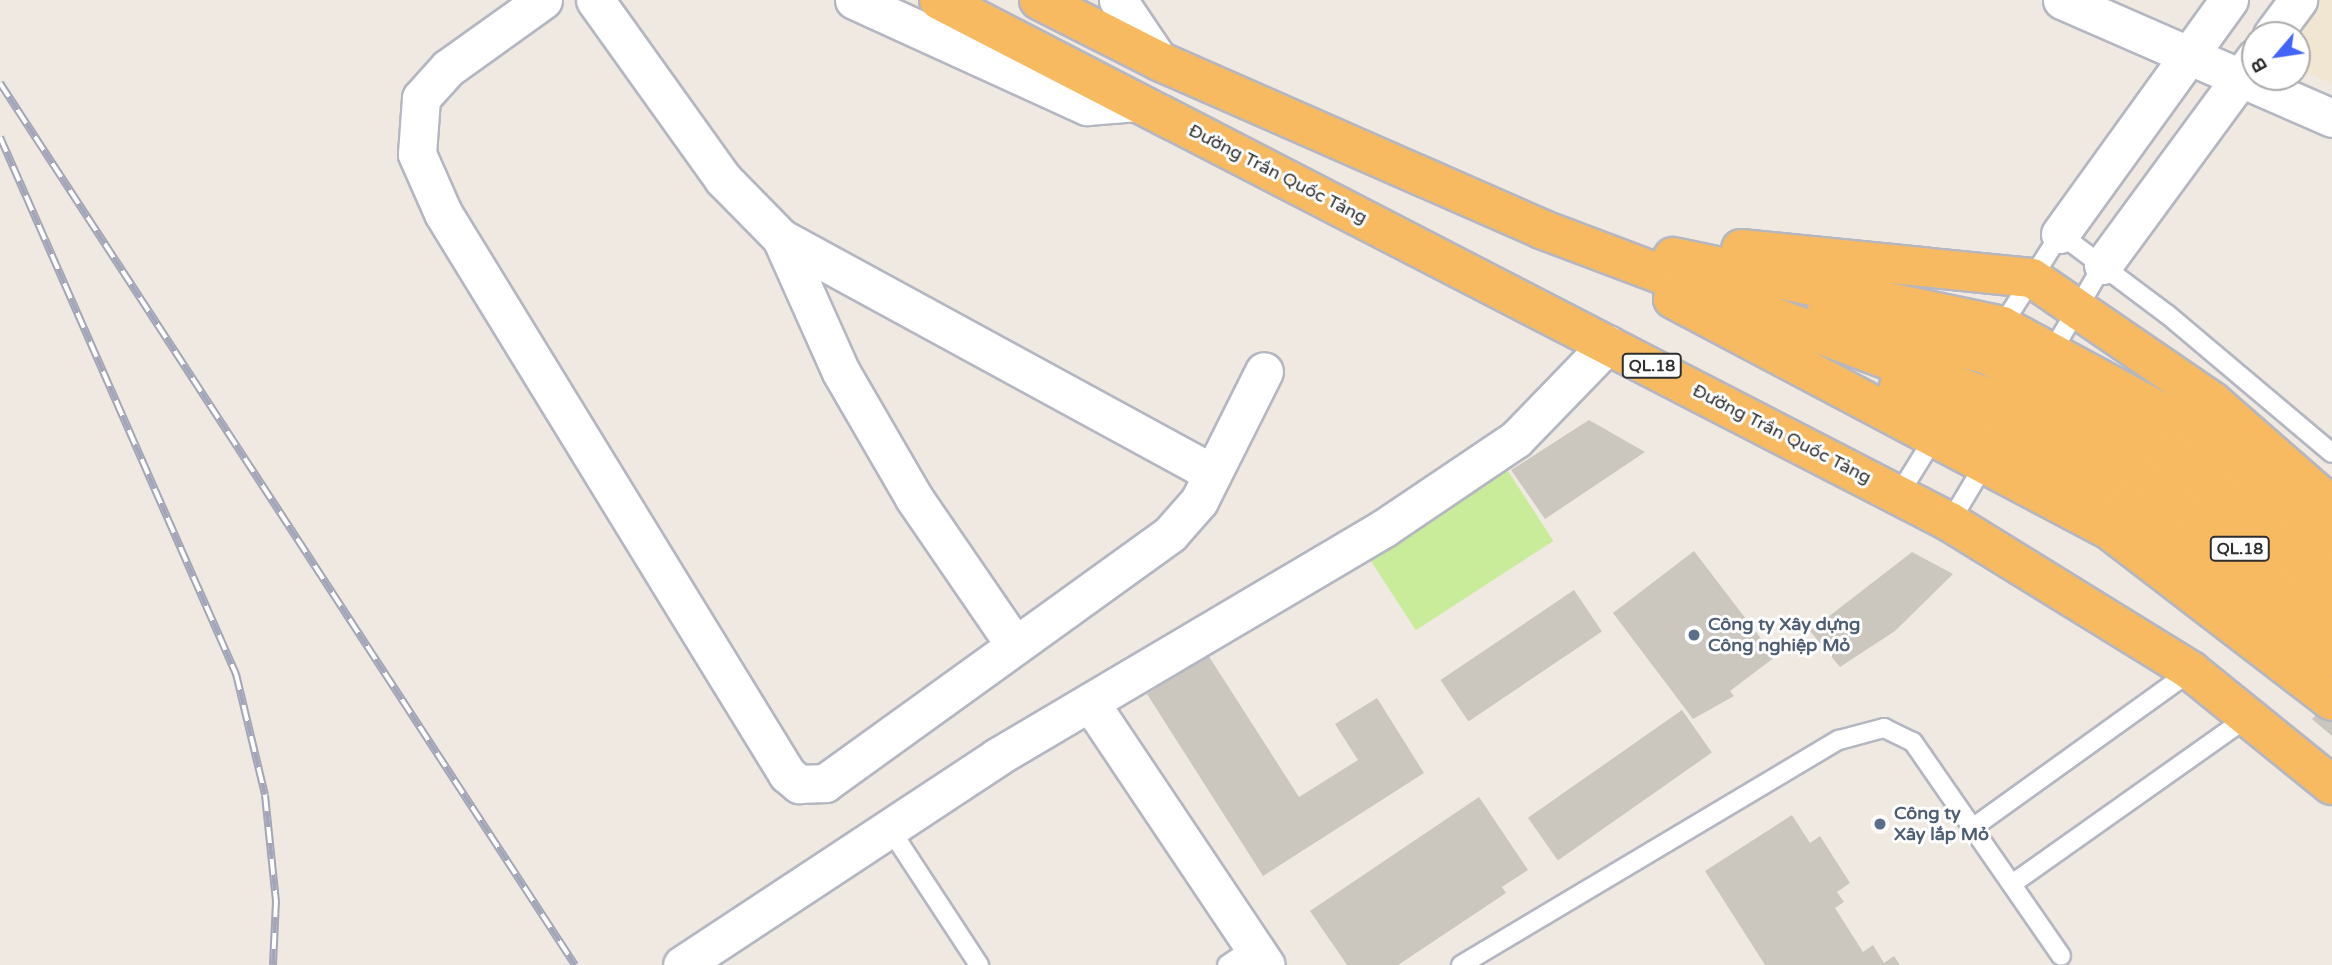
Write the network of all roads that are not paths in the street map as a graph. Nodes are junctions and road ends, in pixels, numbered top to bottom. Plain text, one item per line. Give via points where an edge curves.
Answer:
1 (542, 0) edge
2 (595, 0) edge
3 (854, 0) edge
4 (939, 0) edge
5 (1039, 0) edge
6 (1118, 0) edge
7 (2062, 0) edge
8 (2229, 0) edge
9 (2298, 0) edge
10 (2282, 21) edge
11 (2187, 58) junction
12 (1159, 61) junction
13 (2241, 66) edge
14 (2241, 78) edge
15 (2288, 91) edge
16 (1137, 102) junction
17 (2332, 118) edge
18 (1541, 229) junction
19 (2060, 234) junction
20 (781, 238) junction
21 (2103, 265) junction
22 (2032, 278) junction
23 (2077, 309) junction
24 (1608, 344) junction
25 (1264, 371) dead end
26 (1968, 382) junction
27 (2018, 408) junction
28 (2332, 453) edge
29 (1210, 472) junction
30 (1899, 494) junction
31 (2332, 506) edge
32 (1950, 522) junction
33 (2332, 548) edge
34 (2332, 585) edge
35 (2332, 619) edge
36 (1014, 644) junction
37 (2332, 657) edge
38 (2191, 671) junction
39 (2332, 701) edge
40 (1091, 704) junction
41 (2251, 715) junction
42 (2332, 785) edge
43 (890, 829) junction
44 (1971, 829) junction
45 (2012, 884) junction
46 (2062, 956) dead end
47 (1249, 959) edge
48 (682, 965) edge
49 (979, 965) edge
50 (1461, 965) edge

1 - 36 street via 458,60 421,98 417,154 443,213 787,774 811,788 825,783
2 - 20 street via 723,179
3 - 16 street via 1087,106
4 - 16 highway, Đường Trần Quốc Tảng / QL.18
5 - 12 highway, QL.18
6 - 12 street
7 - 11 street
8 - 11 street
9 - 10 street
11 - 13 street
11 - 19 street
12 - 18 highway, QL.18
14 - 21 street
15 - 17 street
16 - 24 highway, Đường Trần Quốc Tảng / QL.18
18 - 22 highway
18 - 26 highway, QL.18
18 - 26 highway
18 - 26 highway
19 - 21 lane
19 - 22 lane
20 - 29 street
20 - 36 street via 848,384 914,498
21 - 23 lane
21 - 28 lane
22 - 23 highway
22 - 26 lane
23 - 27 lane
23 - 31 highway via 2213,402
24 - 30 highway, Đường Trần Quốc Tảng / QL.18
24 - 40 street via 1516,439 1384,528
25 - 29 street
26 - 27 highway, QL.18
26 - 27 highway
26 - 27 highway
26 - 30 lane
27 - 32 lane
27 - 33 highway via 2192,428
27 - 34 highway via 2169,454
27 - 35 highway, QL.18 via 2149,480
27 - 37 highway via 2126,507
27 - 39 highway via 2108,528
29 - 36 street via 1199,501 1170,534
30 - 32 highway, Đường Trần Quốc Tảng / QL.18
32 - 38 highway, Đường Trần Quốc Tảng / QL.18
38 - 41 highway, Đường Trần Quốc Tảng / QL.18
38 - 44 lane
40 - 43 street via 997,757
40 - 47 street
41 - 42 highway, Đường Trần Quốc Tảng / QL.18
41 - 45 lane
43 - 48 street
43 - 49 lane
44 - 45 lane
44 - 50 lane via 1913,742 1884,728 1839,740
45 - 46 lane

